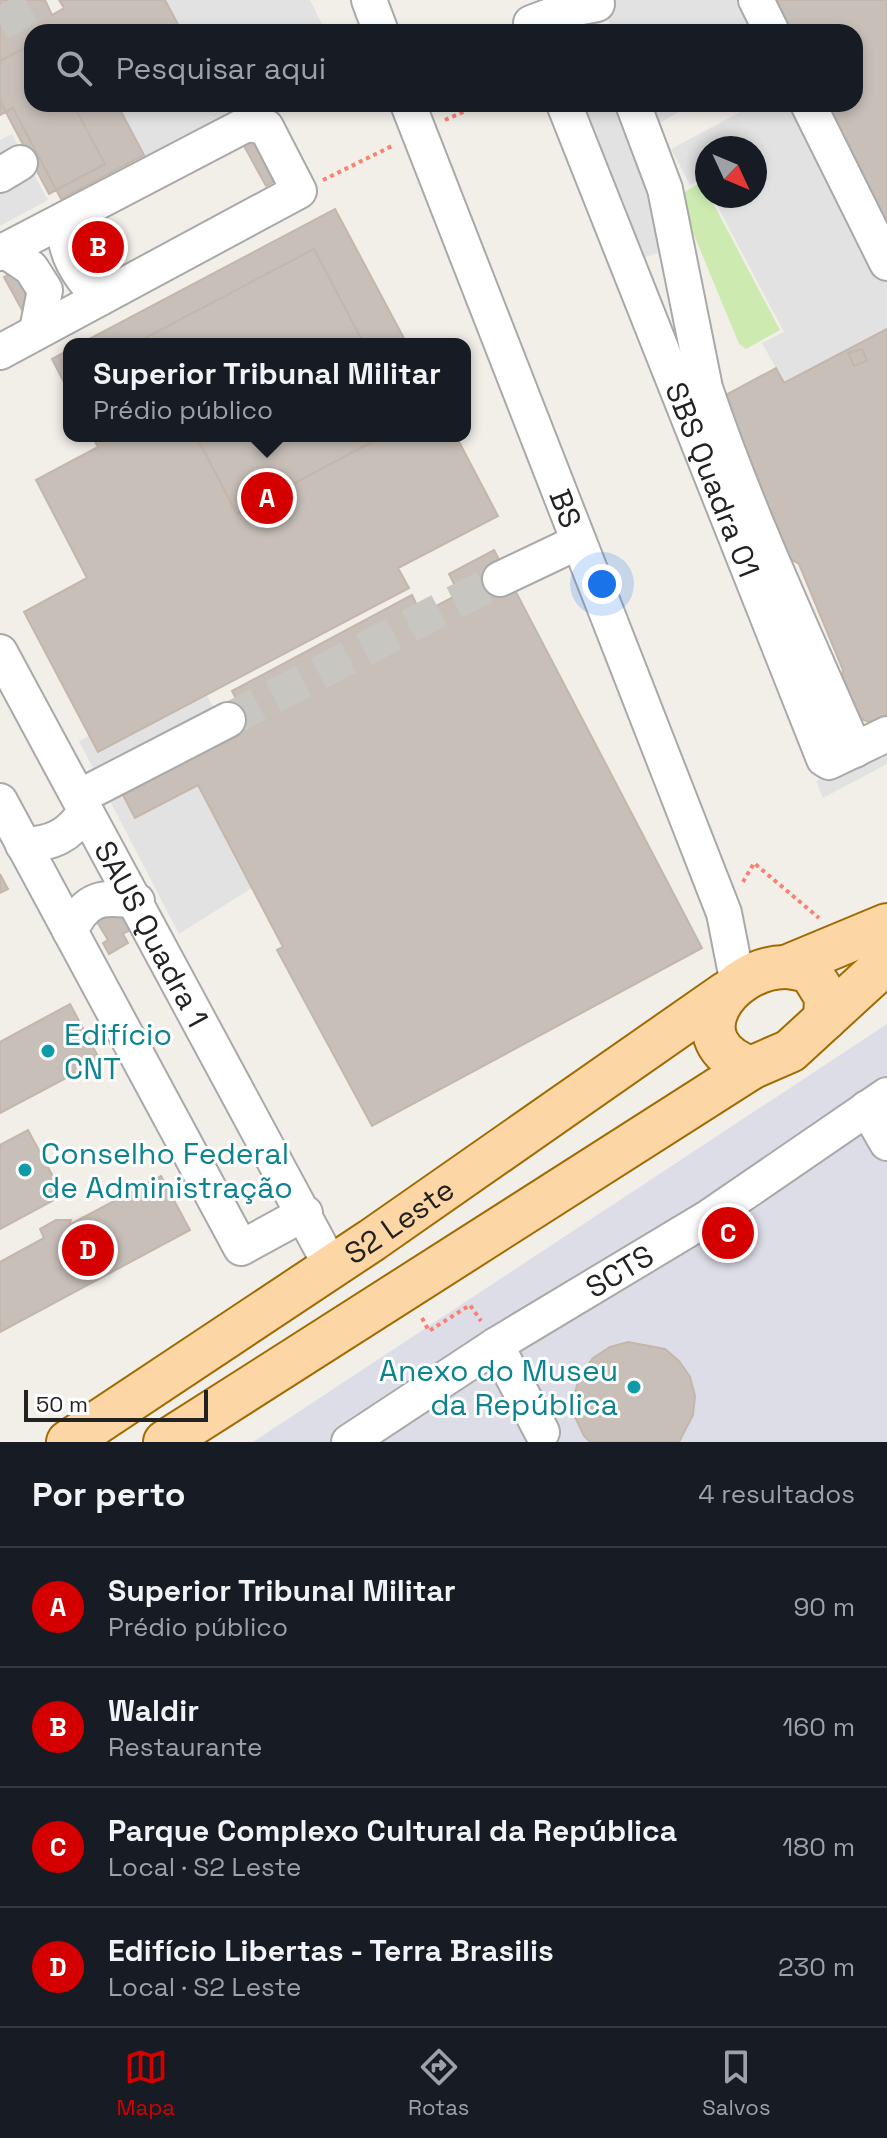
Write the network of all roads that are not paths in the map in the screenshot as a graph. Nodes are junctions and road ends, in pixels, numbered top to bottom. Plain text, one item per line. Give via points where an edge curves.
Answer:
1 (369, 0) edge
2 (756, 0) edge
3 (600, 12) edge
4 (529, 18) edge
5 (378, 24) edge
6 (768, 24) edge
7 (567, 112) edge
8 (636, 112) edge
9 (812, 112) edge
10 (413, 118) edge
11 (64, 220) junction
12 (678, 246) junction
13 (2, 252) edge
14 (627, 262) junction
15 (887, 263) edge
16 (100, 298) junction
17 (689, 300) junction
18 (646, 310) junction
19 (37, 330) junction
20 (0, 352) edge
21 (578, 542) junction
22 (500, 579) tunnel mouth
23 (0, 652) edge
24 (228, 720) tunnel mouth
25 (887, 734) edge
26 (855, 750) junction
27 (0, 801) edge
28 (82, 804) junction
29 (23, 845) junction
30 (137, 901) junction
31 (887, 925) edge
32 (70, 931) junction
33 (887, 962) edge
34 (754, 978) junction
35 (825, 1019) junction
36 (751, 1068) junction
37 (877, 1102) edge
38 (887, 1143) edge
39 (305, 1213) junction
40 (331, 1266) junction
41 (225, 1338) junction
42 (496, 1345) junction
43 (242, 1391) junction
44 (542, 1432) dead end
45 (68, 1442) edge
46 (165, 1442) edge
47 (349, 1442) edge

1 - 5 street
2 - 6 street
3 - 4 street via 566,10
7 - 14 street, SBS Quadra 01
8 - 12 street, SBS Quadra 01 via 665,189
9 - 15 street
10 - 21 street, BS
11 - 13 street
11 - 16 street via 69,256 78,275
11 - 16 street via 247,124 266,127 299,191
12 - 14 street via 647,260
12 - 17 street, SBS Quadra 01
13 - 19 street via 31,268 45,290
14 - 18 street, SBS Quadra 01
16 - 19 street
17 - 18 street via 677,291
17 - 26 street, SBS Quadra 01 via 715,418
18 - 26 street, SBS Quadra 01 via 824,759 829,762
19 - 20 street
21 - 22 street
21 - 34 street, BS via 730,903
23 - 28 street, SAUS Quadra 1
24 - 28 street
25 - 26 street, SBS Quadra 01
27 - 29 street
28 - 29 street via 61,838
28 - 30 street, SAUS Quadra 1
29 - 32 street
30 - 32 street via 108,897 91,903
30 - 39 street, SAUS Quadra 1
31 - 34 main road, S2 Leste
32 - 39 street via 241,1248
33 - 35 main road
34 - 35 main road via 810,971 826,997
34 - 36 main road via 715,1014 714,1037 735,1062
34 - 40 main road, S2 Leste
35 - 36 main road via 790,1051
36 - 43 main road, S2 Leste
37 - 38 street
37 - 42 street, SCTS via 709,1217
39 - 40 street, SAUS Quadra 1
40 - 41 main road, S2 Leste
41 - 43 main road via 248,1359
41 - 45 main road, S2 Leste
42 - 44 street
42 - 47 street, SCTS
43 - 46 main road, S2 Leste

